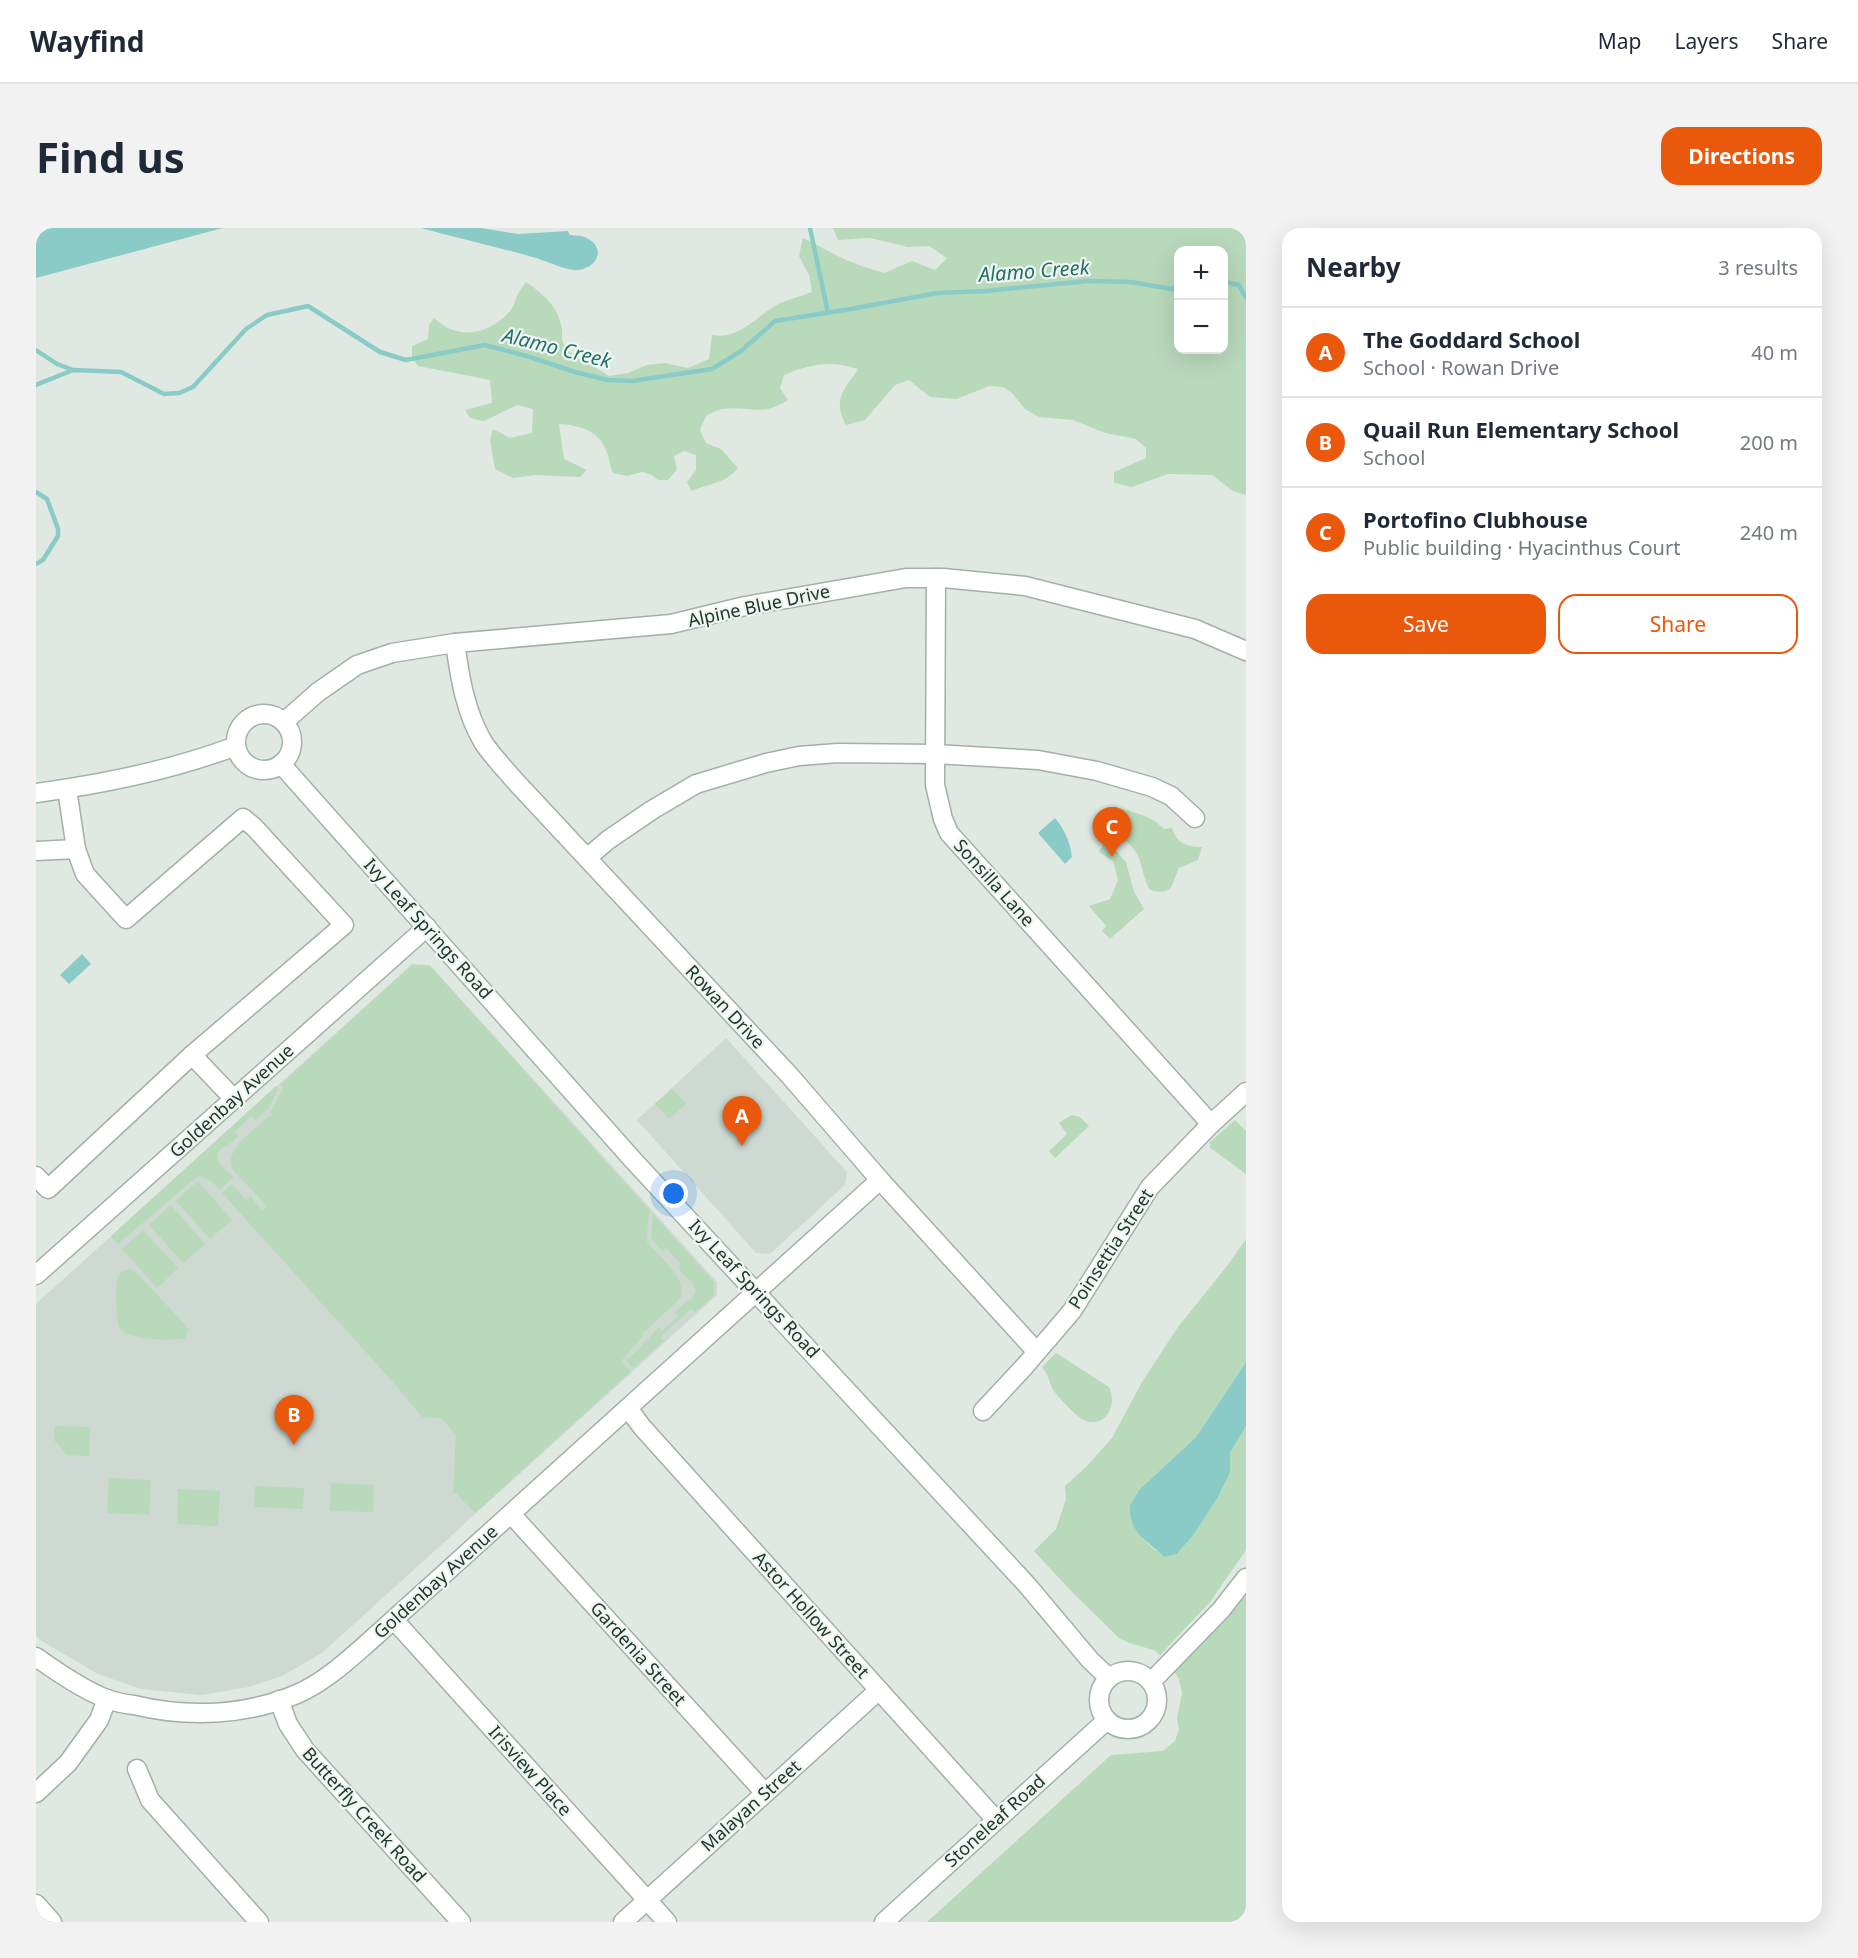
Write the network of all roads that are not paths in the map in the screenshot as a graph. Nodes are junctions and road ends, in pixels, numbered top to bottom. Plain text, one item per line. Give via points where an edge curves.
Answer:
1 (936, 578) junction
2 (455, 643) junction
3 (1246, 651) edge
4 (284, 722) junction
5 (236, 746) junction
6 (935, 754) junction
7 (281, 764) junction
8 (67, 789) junction
9 (36, 793) edge
10 (1195, 818) dead end
11 (76, 849) junction
12 (36, 851) edge
13 (586, 858) junction
14 (427, 927) junction
15 (192, 1055) junction
16 (1246, 1092) edge
17 (234, 1099) junction
18 (1211, 1124) junction
19 (36, 1176) edge
20 (880, 1180) junction
21 (39, 1265) edge
22 (757, 1291) junction
23 (1036, 1351) junction
24 (628, 1408) junction
25 (983, 1411) dead end
26 (511, 1514) junction
27 (1246, 1578) edge
28 (394, 1620) junction
29 (36, 1657) edge
30 (1109, 1678) junction
31 (1151, 1682) junction
32 (879, 1690) junction
33 (107, 1699) junction
34 (279, 1700) junction
35 (1107, 1720) junction
36 (138, 1769) dead end
37 (36, 1792) edge
38 (765, 1793) junction
39 (996, 1820) junction
40 (647, 1900) junction
41 (36, 1904) edge
42 (52, 1922) edge
43 (259, 1922) edge
44 (461, 1922) edge
45 (623, 1922) edge
46 (666, 1922) edge
47 (884, 1922) edge

1 - 2 street, Alpine Blue Drive via 906,578 670,624
1 - 3 street, Alpine Blue Drive via 1025,586 1195,629
1 - 6 street, Sonsilla Lane
2 - 4 street, Alpine Blue Drive via 392,653 357,665
2 - 13 street, Rowan Drive via 461,688 484,744
4 - 5 street via 272,714 251,717 237,732
4 - 7 street via 291,734 292,747
5 - 7 street via 245,763 257,769
5 - 8 street via 118,780
6 - 10 street via 1038,760 1097,771 1172,796
6 - 13 street via 799,756 725,774 696,784 652,810
6 - 18 street, Sonsilla Lane via 935,785 949,833
7 - 14 street, Ivy Leaf Springs Road
8 - 9 street
8 - 11 street
11 - 12 street
11 - 15 street via 85,874 126,919 243,818 344,925
13 - 20 street, Rowan Drive via 790,1076
14 - 17 street, Goldenbay Avenue
14 - 22 street, Ivy Leaf Springs Road via 633,1160
15 - 17 street
15 - 19 street via 48,1189
16 - 18 street, Poinsettia Street
17 - 21 street, Goldenbay Avenue
18 - 23 street, Poinsettia Street via 1150,1187 1072,1311
20 - 22 street, Goldenbay Avenue
20 - 23 street, Rowan Drive
22 - 24 street, Goldenbay Avenue
22 - 30 street, Ivy Leaf Springs Road
23 - 25 street, Poinsettia Street
24 - 26 street, Goldenbay Avenue
24 - 32 street, Astor Hollow Street
26 - 28 street, Goldenbay Avenue
26 - 38 street, Gardenia Street
27 - 31 street via 1221,1610
28 - 34 street, Goldenbay Avenue via 330,1676
28 - 40 street, Irisview Place
29 - 33 street, Goldenbay Avenue
30 - 31 street via 1131,1671
30 - 35 street via 1099,1699
31 - 35 street via 1157,1699 1147,1723 1131,1730
32 - 38 street, Malayan Street
32 - 39 street, Astor Hollow Street
33 - 34 street, Goldenbay Avenue via 180,1714 221,1713
33 - 37 street via 99,1720 68,1763
34 - 44 street, Butterfly Creek Road via 288,1724 305,1750
35 - 39 street, Stoneleaf Road
36 - 43 street via 150,1800
38 - 40 street, Malayan Street
39 - 47 street, Stoneleaf Road
40 - 45 street, Malayan Street
40 - 46 street, Irisview Place
41 - 42 street

